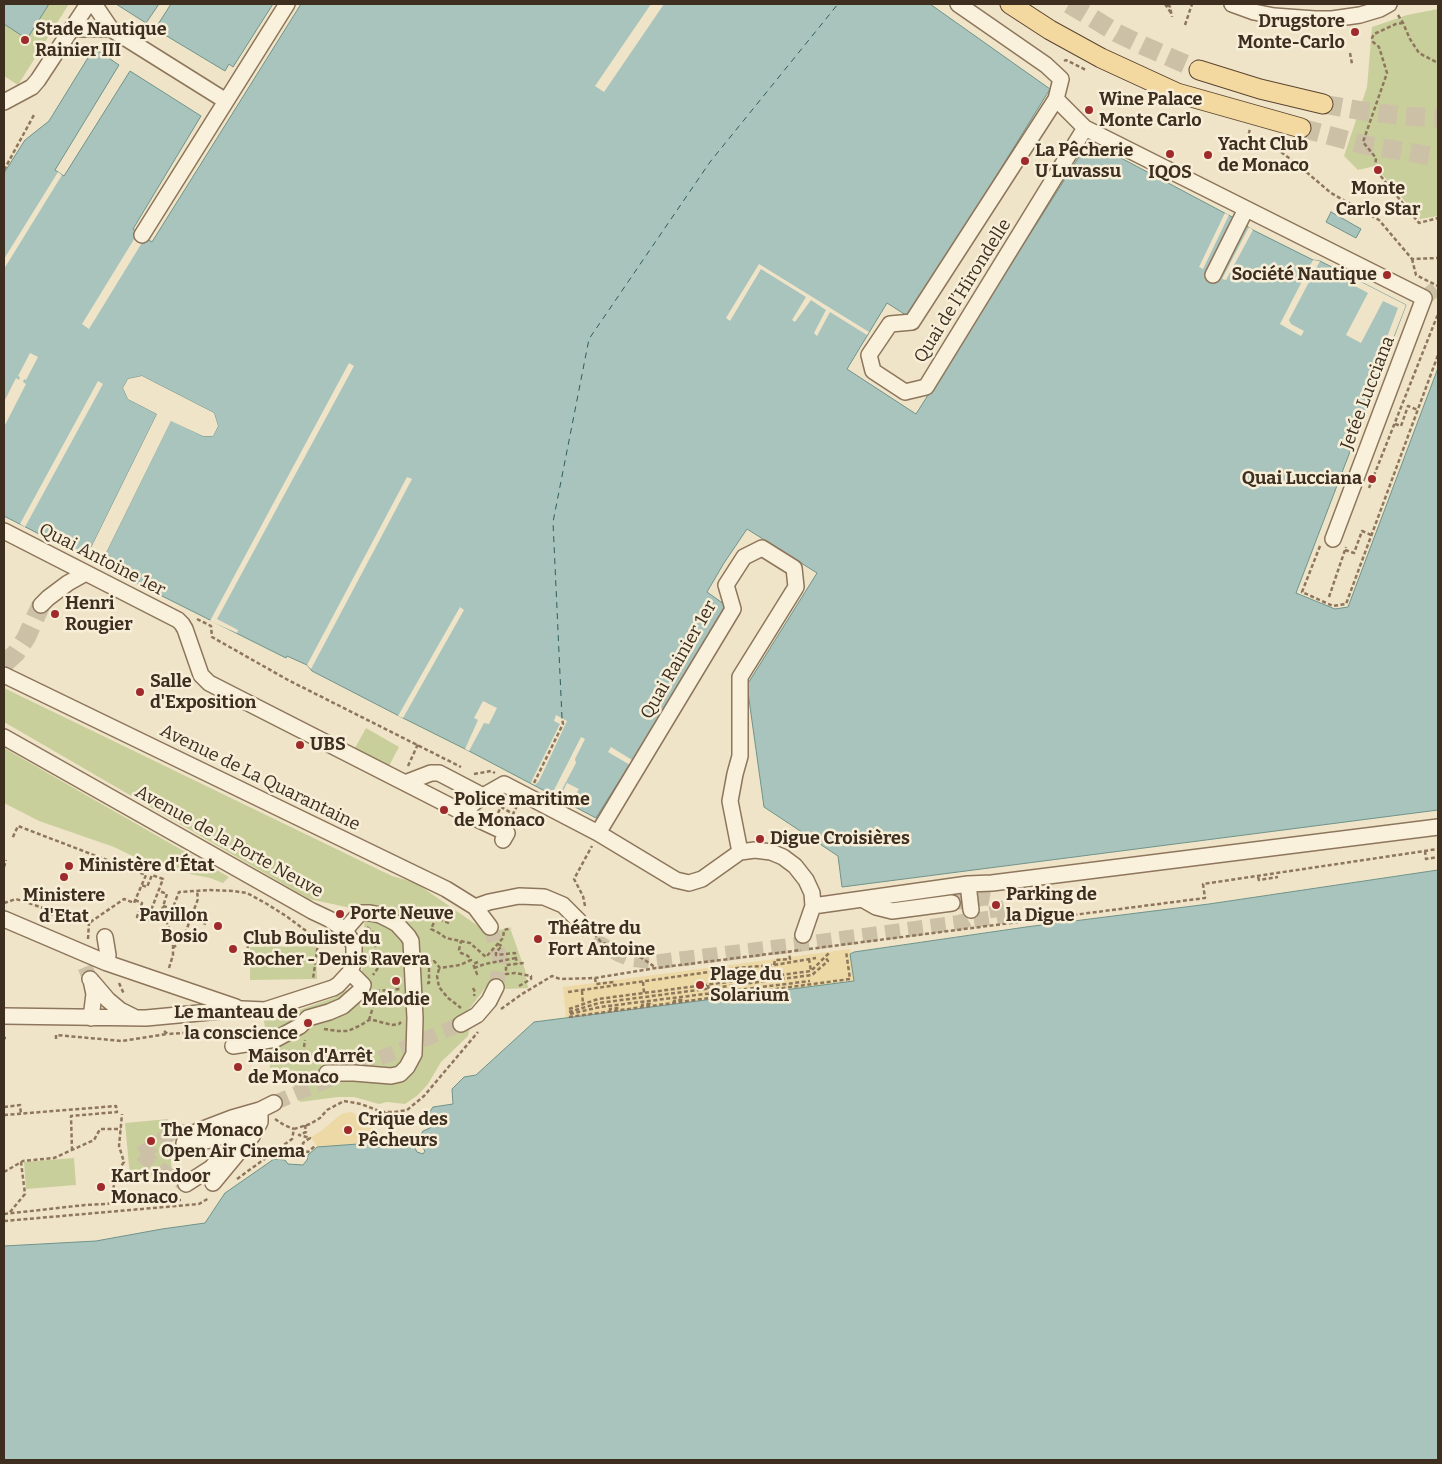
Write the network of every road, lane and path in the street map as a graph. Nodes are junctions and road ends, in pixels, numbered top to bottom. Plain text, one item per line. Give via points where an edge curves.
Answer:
1 (88, 4) edge
2 (94, 4) edge
3 (287, 4) edge
4 (958, 4) edge
5 (1010, 4) edge
6 (1166, 4) edge
7 (1192, 4) edge
8 (1232, 4) edge
9 (1394, 9) edge
10 (1171, 15) dead end
11 (1403, 23) junction
12 (1185, 25) dead end
13 (72, 29) junction
14 (110, 29) junction
15 (1350, 53) dead end
16 (1066, 60) dead end
17 (1438, 63) edge
18 (1352, 64) dead end
19 (1086, 70) dead end
20 (1199, 70) tunnel mouth
21 (1056, 99) junction
22 (226, 100) junction
23 (4, 102) edge
24 (1323, 104) tunnel mouth
25 (36, 113) dead end
26 (1085, 128) junction
27 (1301, 128) tunnel mouth
28 (1250, 129) dead end
29 (1247, 140) dead end
30 (1281, 152) dead end
31 (4, 170) edge
32 (1246, 209) junction
33 (1438, 218) edge
34 (142, 235) dead end
35 (1438, 258) edge
36 (1412, 259) junction
37 (1212, 275) dead end
38 (1438, 286) edge
39 (1438, 314) edge
40 (1438, 356) edge
41 (1418, 410) junction
42 (1395, 424) junction
43 (1366, 496) dead end
44 (4, 531) edge
45 (1371, 535) junction
46 (1341, 540) junction
47 (1345, 550) junction
48 (86, 573) junction
49 (1329, 597) dead end
50 (41, 605) tunnel mouth
51 (211, 626) dead end
52 (4, 675) edge
53 (562, 718) dead end
54 (4, 737) edge
55 (463, 768) dead end
56 (469, 771) dead end
57 (498, 774) dead end
58 (405, 783) junction
59 (524, 794) junction
60 (483, 796) junction
61 (462, 812) junction
62 (491, 826) junction
63 (1438, 827) edge
64 (598, 833) junction
65 (12, 839) dead end
66 (503, 840) dead end
67 (1438, 849) edge
68 (1425, 851) junction
69 (740, 852) junction
70 (1438, 857) edge
71 (6, 860) dead end
72 (4, 867) edge
73 (1258, 877) junction
74 (1278, 878) dead end
75 (142, 885) junction
76 (968, 889) junction
77 (158, 891) junction
78 (197, 891) junction
79 (862, 899) junction
80 (135, 900) junction
81 (4, 903) edge
82 (904, 903) dead end
83 (952, 903) tunnel mouth
84 (585, 905) dead end
85 (163, 906) junction
86 (813, 906) junction
87 (475, 907) junction
88 (172, 909) junction
89 (971, 910) tunnel mouth
90 (53, 911) junction
91 (148, 916) junction
92 (50, 918) dead end
93 (191, 918) junction
94 (4, 919) edge
95 (89, 923) junction
96 (206, 924) dead end
97 (449, 924) dead end
98 (583, 924) joint
99 (490, 927) tunnel mouth
100 (511, 928) dead end
101 (345, 930) junction
102 (506, 930) dead end
103 (803, 935) dead end
104 (105, 937) dead end
105 (279, 937) dead end
106 (461, 941) junction
107 (88, 943) dead end
108 (173, 948) junction
109 (846, 951) dead end
110 (789, 952) junction
111 (828, 953) dead end
112 (824, 957) junction
113 (516, 958) junction
114 (816, 958) dead end
115 (810, 959) junction
116 (478, 962) dead end
117 (107, 963) junction
118 (524, 963) dead end
119 (517, 964) junction
120 (774, 965) junction
121 (243, 966) dead end
122 (450, 967) dead end
123 (440, 968) dead end
124 (474, 968) junction
125 (656, 968) junction
126 (737, 968) junction
127 (812, 971) junction
128 (167, 972) dead end
129 (350, 972) junction
130 (480, 973) dead end
131 (810, 975) junction
132 (770, 976) junction
133 (596, 978) junction
134 (739, 980) junction
135 (770, 980) junction
136 (643, 982) junction
137 (810, 982) junction
138 (363, 985) junction
139 (614, 985) junction
140 (708, 985) junction
141 (312, 986) dead end
142 (519, 986) dead end
143 (771, 986) junction
144 (496, 987) tunnel mouth
145 (740, 988) junction
146 (403, 989) dead end
147 (776, 989) junction
148 (767, 990) junction
149 (582, 991) junction
150 (568, 992) dead end
151 (709, 992) junction
152 (746, 993) junction
153 (737, 994) junction
154 (644, 995) junction
155 (678, 995) junction
156 (714, 997) junction
157 (706, 998) junction
158 (614, 999) junction
159 (684, 1001) junction
160 (646, 1002) junction
161 (674, 1003) junction
162 (650, 1006) junction
163 (615, 1007) junction
164 (642, 1007) junction
165 (242, 1009) junction
166 (462, 1009) dead end
167 (584, 1010) junction
168 (620, 1010) junction
169 (610, 1011) junction
170 (498, 1012) dead end
171 (569, 1013) junction
172 (4, 1016) edge
173 (404, 1017) dead end
174 (90, 1018) junction
175 (135, 1018) junction
176 (308, 1018) junction
177 (461, 1024) tunnel mouth
178 (246, 1029) dead end
179 (163, 1030) dead end
180 (478, 1032) dead end
181 (168, 1034) junction
182 (56, 1039) dead end
183 (233, 1046) dead end
184 (327, 1073) dead end
185 (4, 1107) edge
186 (266, 1107) junction
187 (387, 1112) junction
188 (21, 1114) junction
189 (122, 1114) dead end
190 (4, 1115) edge
191 (305, 1125) junction
192 (406, 1125) dead end
193 (241, 1128) junction
194 (121, 1129) junction
195 (294, 1129) junction
196 (198, 1131) tunnel mouth
197 (184, 1143) tunnel mouth
198 (316, 1145) dead end
199 (72, 1150) junction
200 (21, 1162) junction
201 (4, 1172) edge
202 (236, 1179) dead end
203 (186, 1184) dead end
204 (213, 1189) joint
205 (181, 1200) dead end
206 (112, 1202) junction
207 (9, 1213) junction
208 (4, 1214) edge
209 (4, 1221) edge

1 - 13 street
2 - 14 street
3 - 22 street
4 - 21 street via 1061,79
5 - 27 main road via 1101,58 1178,93
6 - 10 path
7 - 12 path
8 - 9 street via 1274,16 1315,19 1332,19 1380,8
9 - 11 path
11 - 17 path via 1419,53
11 - 33 path via 1374,34 1372,38 1379,47 1387,73 1363,142 1376,158 1375,168 1418,223
13 - 14 street
13 - 23 street via 36,84
14 - 22 street
15 - 18 path
16 - 19 path
20 - 24 main road
21 - 26 street
21 - 26 street, Quai de l’Hirondelle via 912,322 890,324 884,332 869,355 873,371 905,392 926,387
22 - 34 street
25 - 31 path
26 - 32 street
28 - 29 path
30 - 36 path via 1331,193 1379,220
32 - 37 street
32 - 46 street, Jetée Lucciana via 1424,298
35 - 36 path
36 - 38 path via 1416,275
39 - 42 path
40 - 41 path
41 - 42 path via 1408,406 1401,426
41 - 45 path
42 - 43 path
44 - 48 street, Quai Antoine 1er
45 - 46 path via 1346,604 1333,606 1302,592 1324,535
45 - 47 path via 1362,531 1354,553
46 - 47 path
47 - 49 path
48 - 50 street
48 - 58 street, Quai Antoine 1er via 182,624 198,669 209,683
51 - 55 path via 212,637 288,680
52 - 87 street, Avenue de La Quarantaine via 446,889
53 - 59 path via 563,724 530,790
54 - 101 street, Avenue de la Porte Neuve
56 - 57 path via 475,775 491,771
58 - 60 street via 431,773 439,774
58 - 61 street
59 - 60 street via 504,784
59 - 62 path via 513,814 501,807
59 - 64 street
60 - 61 street
61 - 62 street
62 - 66 street via 507,834
63 - 76 street via 1001,882
64 - 69 street via 676,880 689,883 702,879
64 - 69 street, Quai Rainier 1er via 734,609 726,585 744,557 762,548 794,568 796,587 740,677 740,756 730,801
64 - 84 path via 574,879
65 - 75 path via 18,826 146,875
67 - 68 path
68 - 70 path via 1426,859
68 - 73 path
69 - 86 street via 756,850 783,856 806,880
71 - 72 path
73 - 74 path via 1259,880
73 - 110 path via 1203,884 1205,898
75 - 77 path via 146,887 152,875 163,879
75 - 80 path
76 - 79 street
76 - 82 street
76 - 89 street
77 - 85 path via 167,894
77 - 91 path
78 - 88 path via 179,892
78 - 93 path
78 - 141 path via 247,893 309,933 318,943
79 - 83 street via 892,911
79 - 86 street
80 - 91 path via 142,903 137,918 147,921
80 - 95 path via 134,904 124,899
81 - 90 path via 16,899
85 - 88 path
85 - 91 path via 159,919
86 - 103 street
87 - 98 street via 519,896 544,897 563,905
87 - 99 street, Avenue de La Quarantaine
88 - 108 path via 167,923 173,937
90 - 92 path
90 - 95 path
93 - 96 path
93 - 108 path via 183,939
94 - 117 street
95 - 107 path
97 - 106 path via 436,918 431,929 446,938
98 - 125 path via 601,942 642,958
100 - 102 path
101 - 129 street via 354,945
101 - 184 street via 360,913 370,913 397,924 411,941 414,1054 407,1067 392,1076
104 - 117 street
105 - 121 path via 276,945 249,942
106 - 113 path via 470,943 486,957 498,944 502,946 496,955 516,952
106 - 122 path via 459,950 471,960
108 - 128 path
109 - 137 path via 850,979
110 - 120 path via 790,959 774,960
110 - 125 path
111 - 112 path
112 - 127 path
112 - 131 path via 828,960
113 - 119 path
113 - 124 path
114 - 115 path
115 - 120 path
115 - 127 path
116 - 124 path via 473,964
117 - 165 street
118 - 119 path
119 - 142 path via 506,965 506,974 531,976 532,979
120 - 126 path
123 - 166 path via 437,976 439,987
124 - 130 path via 477,974
125 - 133 path
126 - 134 path
126 - 136 path
127 - 132 path
129 - 138 street
129 - 165 street via 338,985 311,996 265,1010
131 - 135 path
131 - 137 path
132 - 134 path
132 - 135 path
133 - 139 path via 596,984 614,982
133 - 170 path via 552,976
134 - 140 path
135 - 143 path
135 - 145 path
136 - 139 path
136 - 154 path
137 - 143 path
137 - 147 path
138 - 146 path via 377,991
138 - 176 street via 343,1006
139 - 149 path
140 - 151 path
140 - 155 path
143 - 145 path
143 - 147 path
143 - 148 path
144 - 177 street via 489,1002
145 - 151 path
145 - 152 path
145 - 153 path
147 - 148 path
148 - 152 path
149 - 150 path
149 - 167 path
151 - 155 path
151 - 156 path
151 - 157 path
152 - 153 path
153 - 156 path
154 - 155 path
154 - 158 path
154 - 160 path
155 - 159 path
155 - 160 path
155 - 161 path
156 - 157 path
157 - 159 path
158 - 163 path
158 - 167 path via 598,999
159 - 161 path
160 - 162 path
160 - 163 path
160 - 164 path
161 - 162 path
162 - 164 path
163 - 167 path
163 - 168 path
163 - 169 path
164 - 168 path
165 - 175 street
167 - 169 path
167 - 171 path
167 - 171 path
167 - 171 path via 580,1015
168 - 169 path
172 - 174 street
173 - 176 path via 401,1024 369,1020 348,1031 324,1029
174 - 175 street
174 - 175 street via 94,994 90,979 108,1000
176 - 183 street via 276,1039
178 - 181 path
179 - 181 path
180 - 187 path via 424,1096 407,1110
181 - 182 path via 122,1041 56,1035
185 - 188 path via 20,1106
186 - 193 street
186 - 195 path via 284,1125
186 - 196 street
186 - 204 street via 252,1136
187 - 191 path via 344,1101
187 - 192 path via 387,1119 398,1119 400,1126
188 - 190 path
188 - 199 path via 116,1106 116,1112 71,1116
189 - 194 path
191 - 195 path
191 - 198 path via 306,1132 299,1135 310,1138 303,1143 303,1151 308,1152
193 - 197 street via 212,1140
193 - 203 street via 233,1144 211,1168
194 - 199 path via 100,1129 94,1140
194 - 206 path via 119,1146 124,1162 115,1175
195 - 202 path via 292,1139
199 - 200 path via 54,1158
200 - 201 path
200 - 207 path via 25,1194
204 - 209 path via 199,1204
205 - 206 path
206 - 207 path
207 - 208 path

